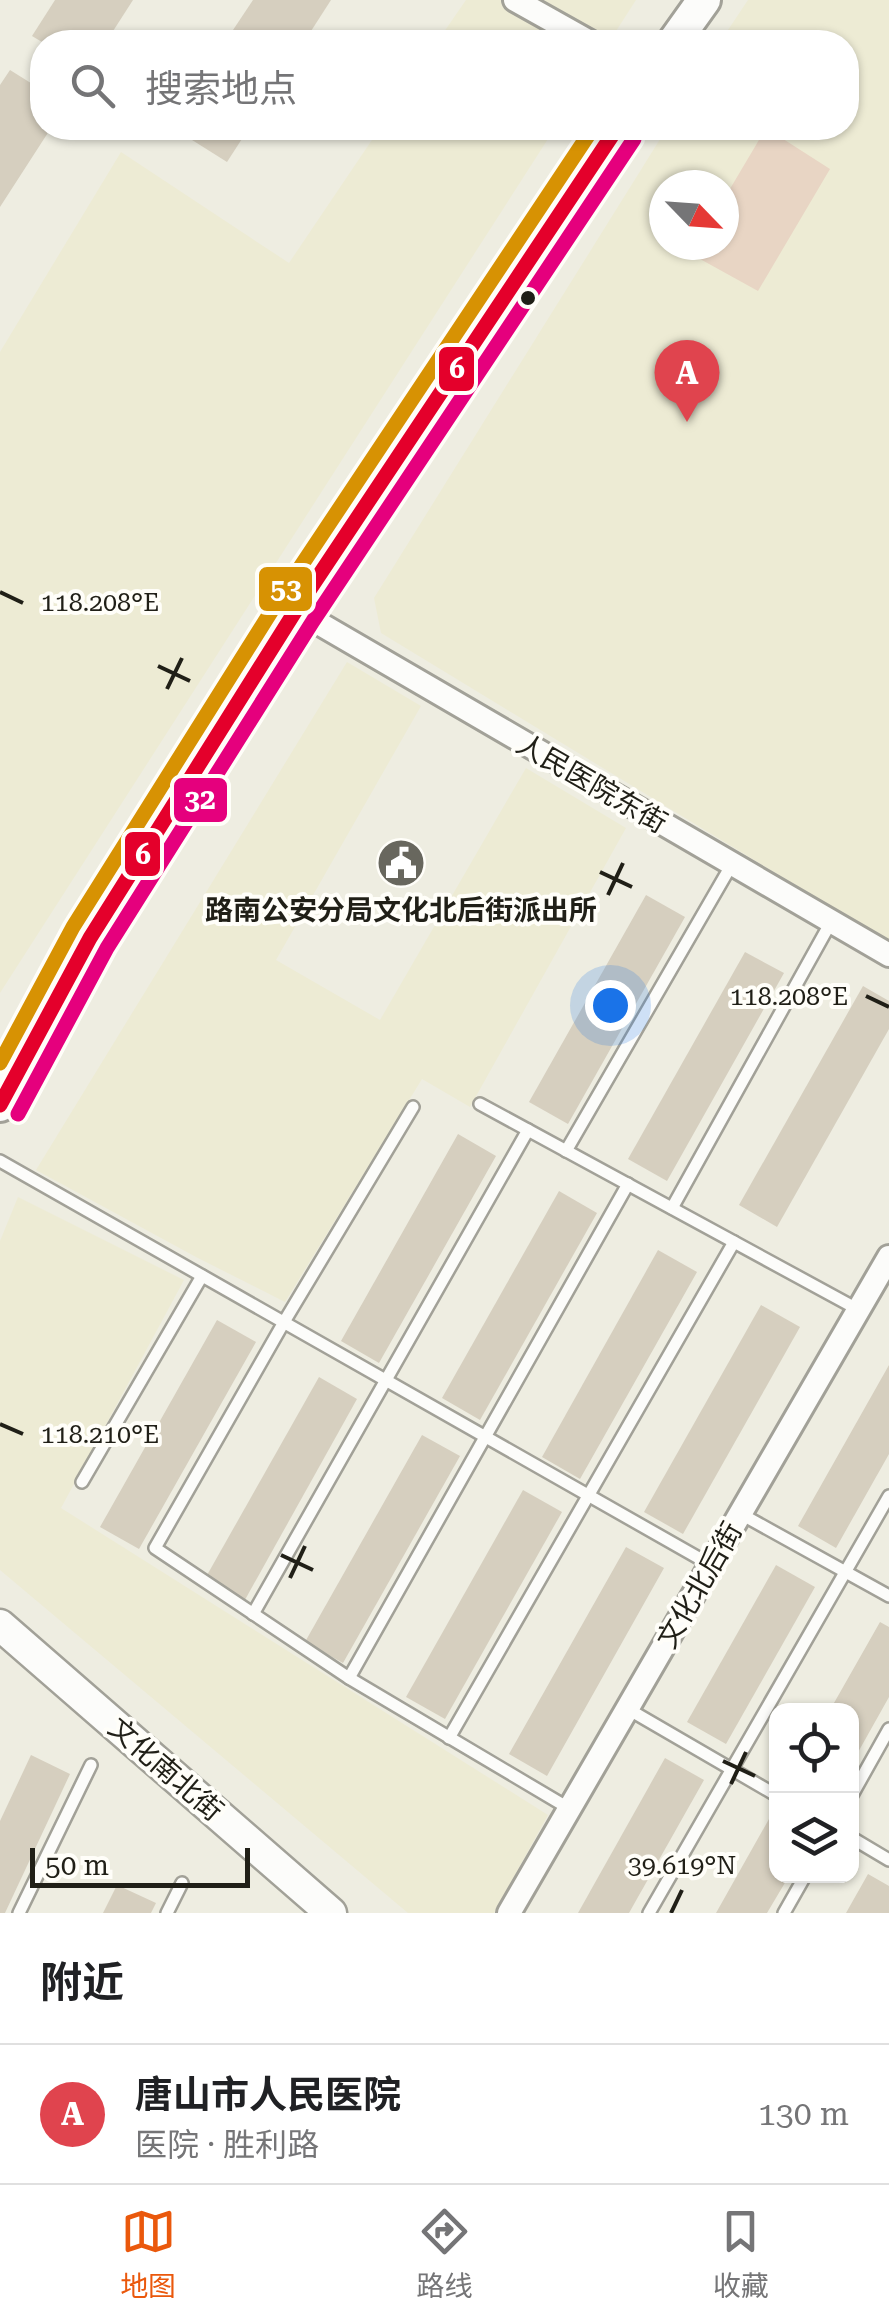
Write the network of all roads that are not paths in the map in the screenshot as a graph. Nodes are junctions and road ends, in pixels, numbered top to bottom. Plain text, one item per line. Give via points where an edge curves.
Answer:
1 (515, 0) edge
2 (704, 0) edge
3 (569, 30) edge
4 (683, 30) edge
5 (609, 140) edge
6 (296, 610) junction
7 (732, 864) junction
8 (832, 922) junction
9 (889, 955) edge
10 (480, 1104) dead end
11 (0, 1105) edge
12 (413, 1107) dead end
13 (528, 1130) junction
14 (566, 1150) junction
15 (0, 1161) edge
16 (628, 1184) junction
17 (672, 1208) junction
18 (734, 1242) junction
19 (886, 1268) edge
20 (202, 1276) junction
21 (858, 1310) junction
22 (284, 1322) junction
23 (386, 1380) junction
24 (485, 1436) junction
25 (82, 1482) dead end
26 (589, 1495) junction
27 (889, 1496) edge
28 (741, 1514) junction
29 (711, 1565) junction
30 (847, 1573) junction
31 (889, 1596) edge
32 (253, 1614) junction
33 (0, 1625) edge
34 (349, 1678) junction
35 (628, 1709) junction
36 (889, 1729) edge
37 (449, 1738) junction
38 (91, 1765) dead end
39 (733, 1770) junction
40 (773, 1793) edge
41 (853, 1793) edge
42 (570, 1810) junction
43 (859, 1842) edge
44 (889, 1860) edge
45 (182, 1883) dead end
46 (801, 1883) edge
47 (19, 1913) edge
48 (167, 1913) edge
49 (332, 1913) edge
50 (510, 1913) edge
51 (650, 1913) edge
52 (784, 1913) edge

1 - 3 street
2 - 4 main road
5 - 6 main road
6 - 7 street, 人民医院东街
6 - 11 main road via 90,938
7 - 8 street, 人民医院东街
7 - 14 lane
8 - 9 street, 人民医院东街
8 - 17 lane
10 - 13 lane
12 - 22 lane
13 - 14 lane
13 - 23 lane
14 - 16 lane
15 - 20 lane
16 - 17 lane
16 - 24 lane
17 - 18 lane
18 - 21 lane
18 - 26 lane
19 - 21 street, 文化北后街
20 - 22 lane
20 - 25 lane
21 - 28 street, 文化北后街
22 - 23 lane
22 - 32 lane via 155,1548
23 - 24 lane
23 - 32 lane
24 - 26 lane
24 - 34 lane
26 - 29 lane
26 - 37 lane
27 - 30 lane
28 - 29 street, 文化北后街
28 - 30 lane
29 - 35 street, 文化北后街
30 - 31 lane
30 - 39 lane
32 - 34 lane
33 - 49 street, 文化南北街
34 - 37 lane
35 - 39 lane
35 - 42 street, 文化北后街
36 - 41 lane
37 - 42 lane
38 - 47 lane
39 - 40 lane
39 - 51 lane
42 - 50 street, 文化北后街
43 - 44 lane
45 - 48 lane
46 - 52 lane

